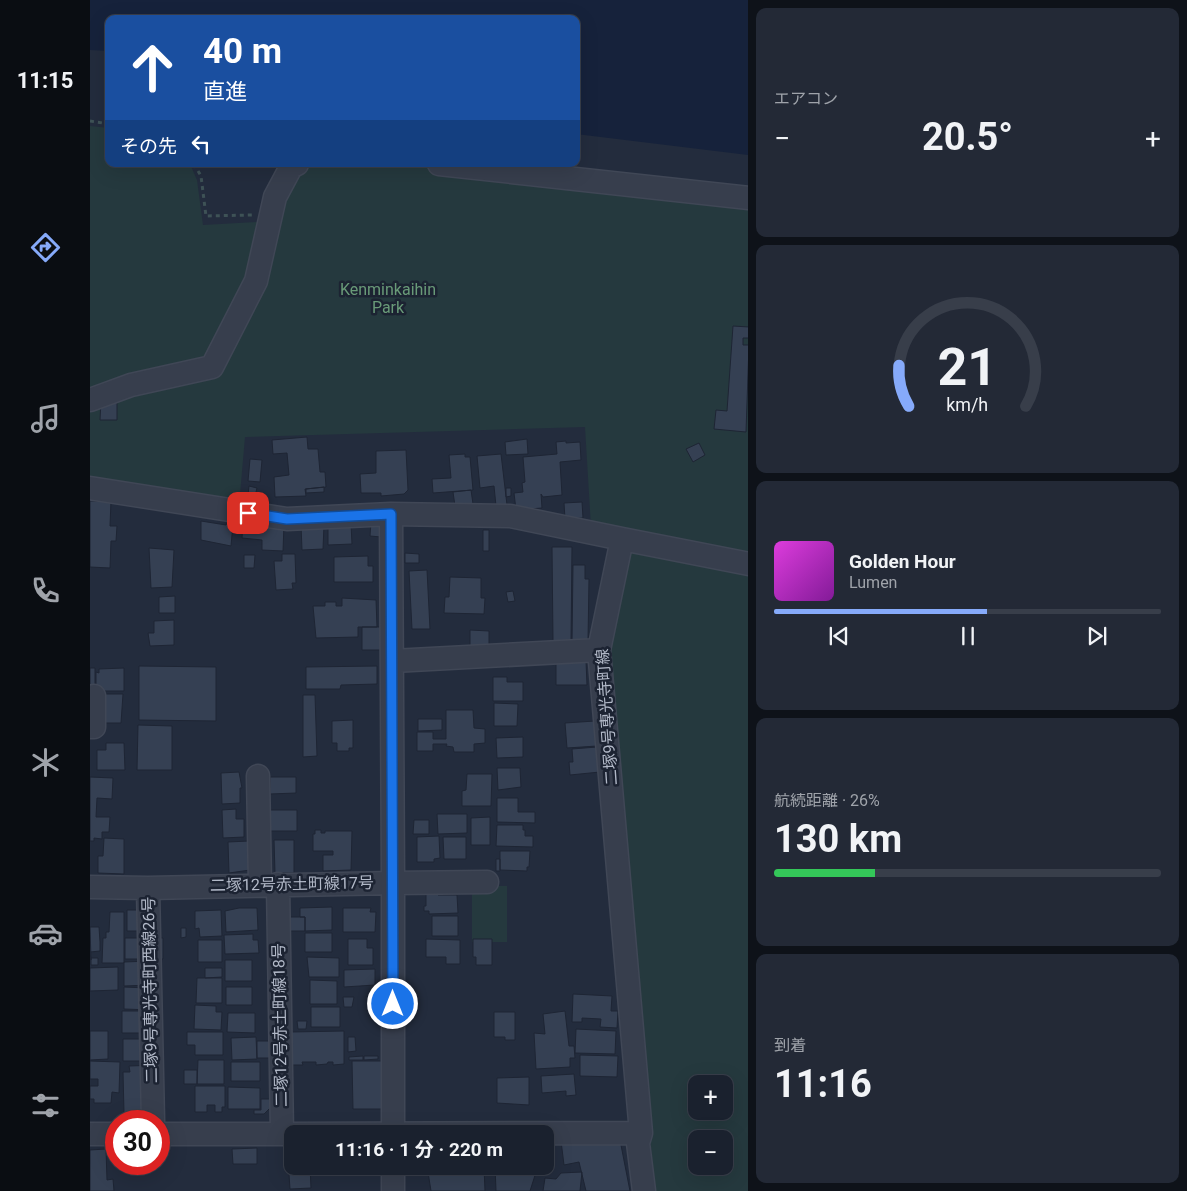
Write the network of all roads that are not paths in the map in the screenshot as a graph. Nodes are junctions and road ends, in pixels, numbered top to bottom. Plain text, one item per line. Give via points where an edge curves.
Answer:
1 (291, 167) edge
2 (465, 167) edge
3 (748, 198) edge
4 (90, 400) edge
5 (90, 488) edge
6 (391, 514) junction
7 (622, 539) junction
8 (748, 564) edge
9 (599, 650) junction
10 (393, 661) junction
11 (94, 696) dead end
12 (90, 727) edge
13 (258, 776) dead end
14 (488, 882) dead end
15 (393, 883) junction
16 (269, 884) junction
17 (90, 887) edge
18 (148, 888) junction
19 (153, 1110) edge
20 (393, 1125) edge
21 (554, 1132) edge
22 (642, 1132) junction
23 (90, 1134) edge
24 (105, 1134) edge
25 (170, 1134) edge
26 (282, 1134) joint
27 (393, 1175) edge
28 (393, 1191) edge
29 (644, 1191) edge

1 - 4 street via 275,198 256,281 212,367 131,385
2 - 3 street
5 - 6 street via 287,519
6 - 7 street via 510,516
6 - 10 street
7 - 8 street
7 - 9 street, 二塚9号専光寺町線
9 - 10 street
9 - 22 street, 二塚9号専光寺町線
10 - 15 street
11 - 12 street via 94,726
13 - 16 street, 二塚12号赤土町線18号
14 - 15 street
15 - 16 street, 二塚12号赤土町線17号
15 - 20 street, 二塚12号赤土町線17号
16 - 18 street, 二塚12号赤土町線17号
16 - 26 street, 二塚12号赤土町線18号
17 - 18 street, 二塚9号専光寺町西線26号
18 - 19 street, 二塚9号専光寺町西線26号
21 - 22 street
22 - 29 street, 二塚9号専光寺町線 via 638,1144
23 - 24 street
25 - 26 street
27 - 28 street

